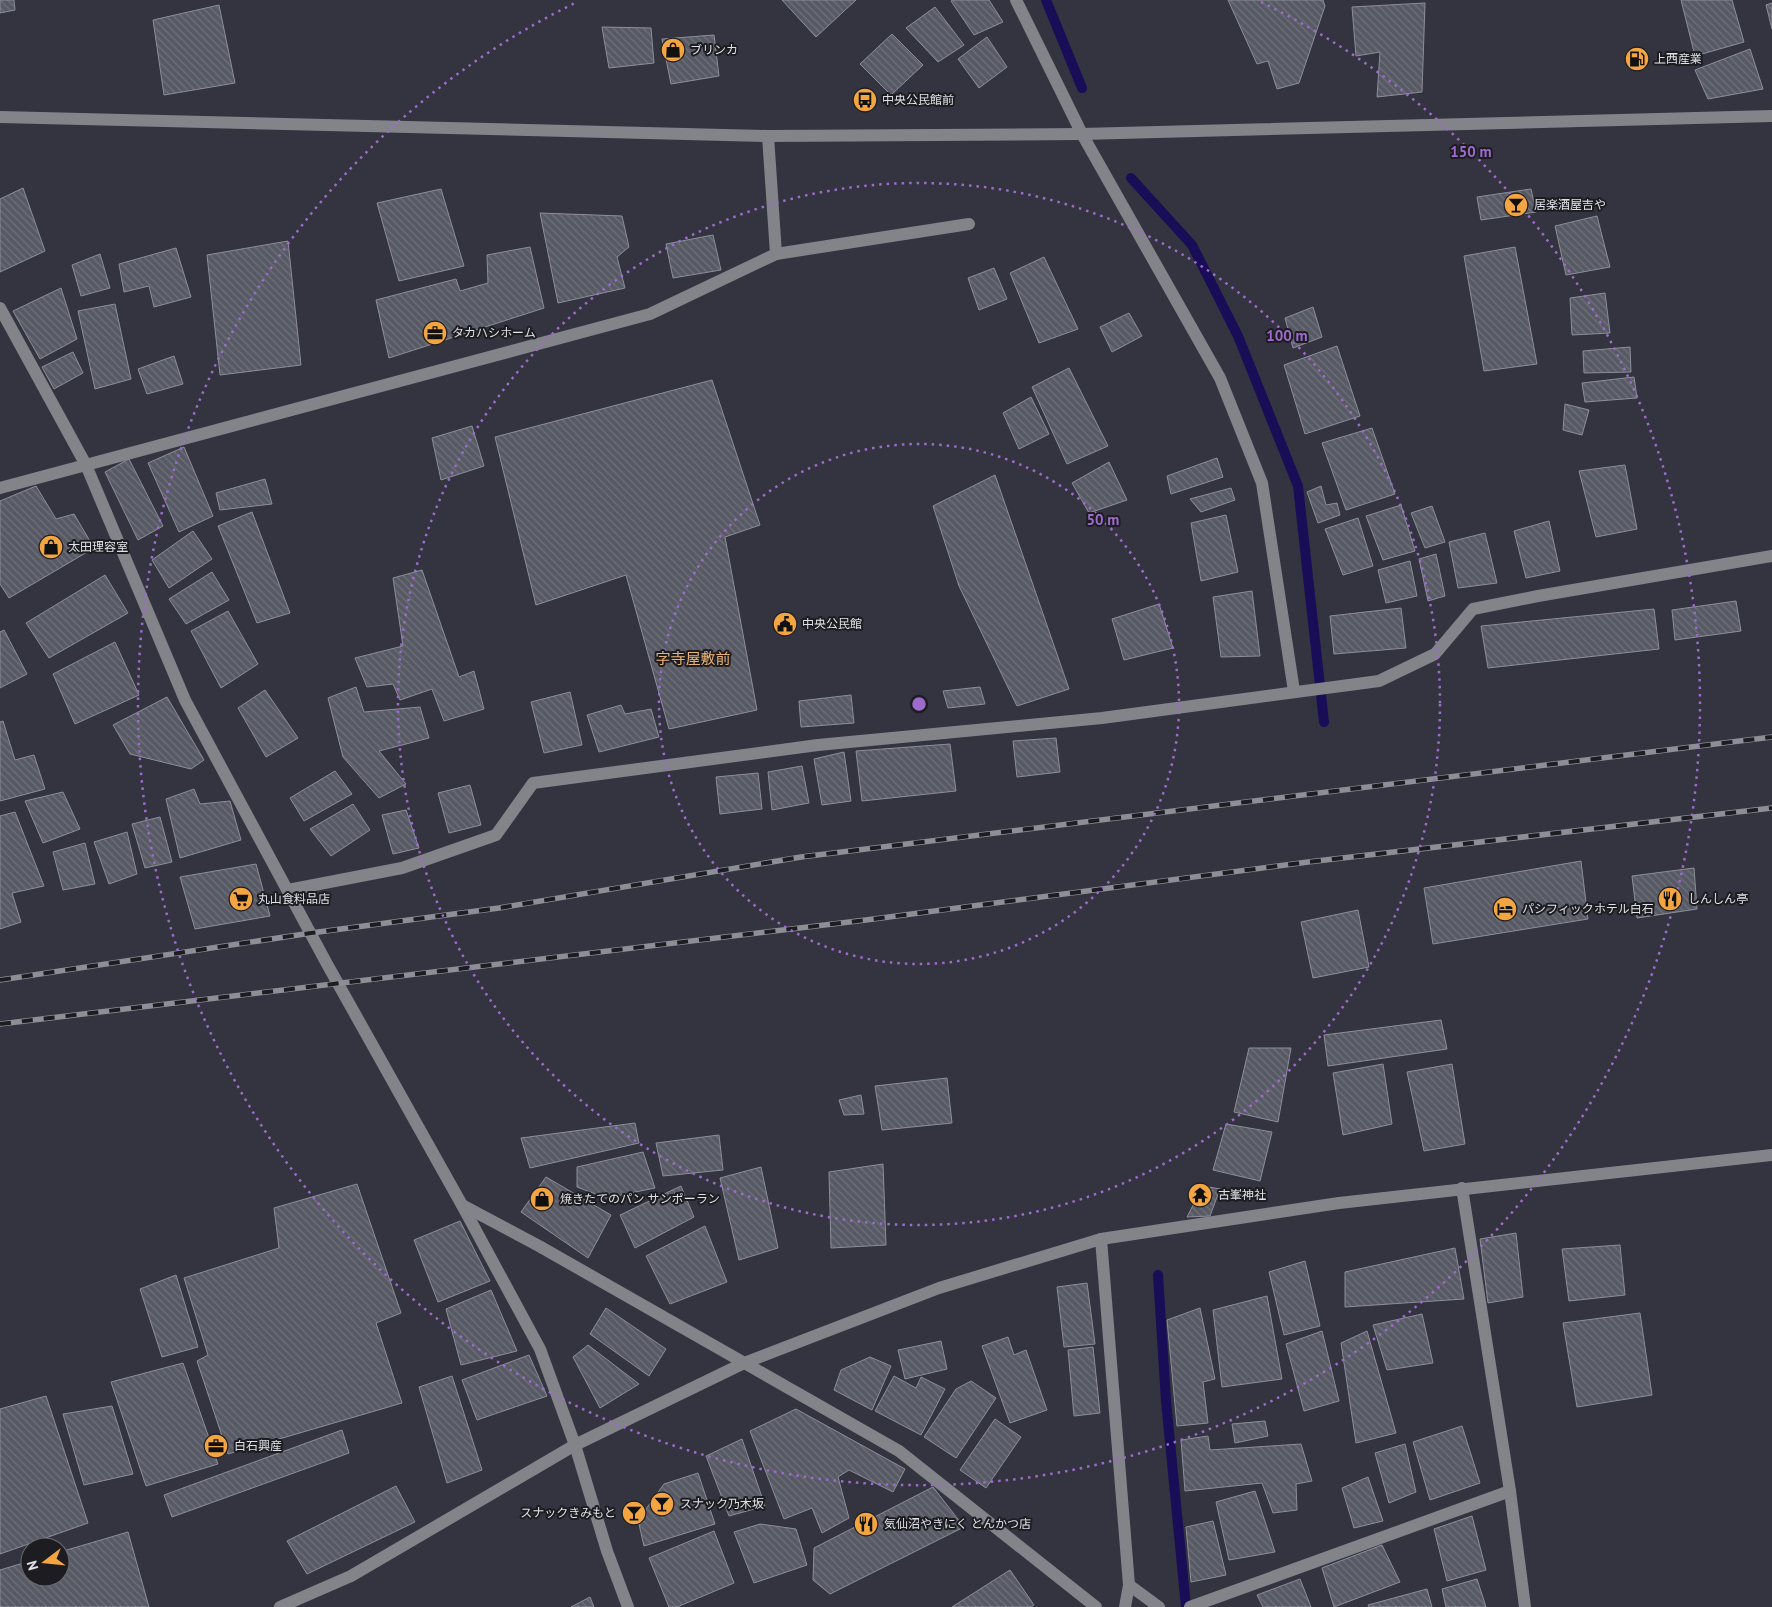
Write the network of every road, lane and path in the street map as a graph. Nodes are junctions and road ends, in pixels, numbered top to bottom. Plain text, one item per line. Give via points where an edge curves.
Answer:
1 (1016, 0) edge
2 (1772, 116) edge
3 (0, 117) edge
4 (1082, 134) junction
5 (768, 136) junction
6 (969, 224) dead end
7 (776, 254) junction
8 (0, 308) edge
9 (86, 465) junction
10 (0, 488) edge
11 (1772, 556) edge
12 (1294, 691) junction
13 (288, 890) junction
14 (1772, 1155) edge
15 (1462, 1188) junction
16 (462, 1205) junction
17 (1101, 1239) junction
18 (744, 1363) junction
19 (576, 1445) junction
20 (1510, 1491) junction
21 (1129, 1586) junction
22 (280, 1607) edge
23 (628, 1607) edge
24 (1096, 1607) edge
25 (1125, 1607) edge
26 (1159, 1607) edge
27 (1190, 1607) edge
28 (1525, 1607) edge

1 - 4 street
2 - 4 street
3 - 5 street
4 - 5 street
4 - 12 street via 1220,378 1262,483
5 - 7 street
6 - 7 street
7 - 9 street via 650,314
8 - 9 street
9 - 10 street
9 - 13 street via 185,700
11 - 12 street via 1474,609 1435,654 1379,681
12 - 13 street via 1102,718 818,744 533,783 496,836 402,868
13 - 16 street
14 - 15 street
15 - 17 street via 1339,1202
15 - 20 street
16 - 18 street
16 - 19 street via 540,1349
17 - 18 street via 939,1288
17 - 21 street
18 - 19 street
18 - 24 street via 900,1451
19 - 22 street via 351,1576
19 - 23 street via 606,1551
20 - 27 street
20 - 28 street
21 - 25 street
21 - 26 street

